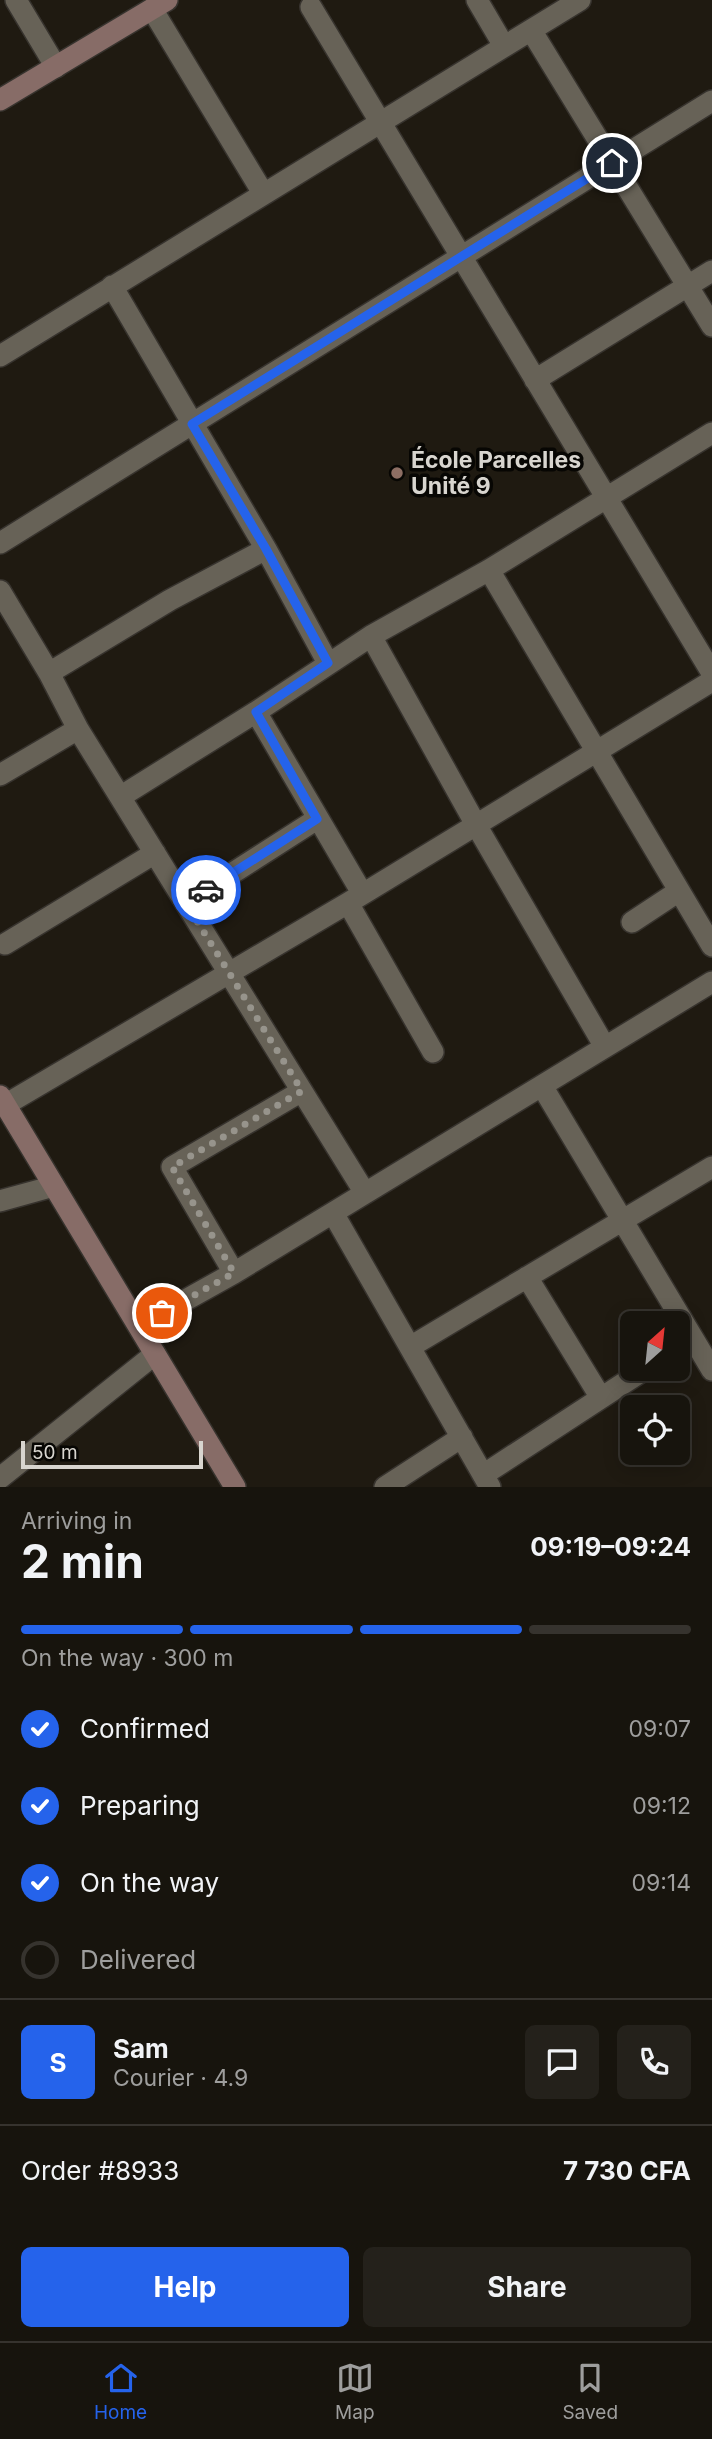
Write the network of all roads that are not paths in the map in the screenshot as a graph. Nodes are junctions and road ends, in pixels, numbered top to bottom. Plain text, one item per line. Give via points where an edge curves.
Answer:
1 (16, 0) edge
2 (477, 0) edge
3 (580, 0) edge
4 (159, 4) edge
5 (311, 7) dead end
6 (531, 30) junction
7 (504, 46) junction
8 (56, 67) junction
9 (0, 100) edge
10 (712, 101) edge
11 (380, 122) junction
12 (612, 163) junction
13 (263, 193) junction
14 (462, 256) junction
15 (712, 271) edge
16 (112, 286) junction
17 (687, 286) junction
18 (712, 326) edge
19 (0, 356) edge
20 (535, 380) junction
21 (192, 424) junction
22 (712, 433) edge
23 (607, 498) junction
24 (0, 543) edge
25 (266, 549) junction
26 (489, 570) junction
27 (3, 602) edge
28 (371, 636) junction
29 (328, 663) junction
30 (49, 673) junction
31 (712, 673) edge
32 (712, 681) edge
33 (256, 712) junction
34 (78, 729) junction
35 (596, 751) junction
36 (0, 775) edge
37 (120, 797) junction
38 (317, 819) junction
39 (475, 823) junction
40 (155, 853) junction
41 (679, 891) junction
42 (355, 898) junction
43 (186, 903) junction
44 (632, 922) dead end
45 (5, 944) dead end
46 (712, 946) edge
47 (229, 972) junction
48 (712, 982) edge
49 (605, 1047) junction
50 (433, 1052) dead end
51 (542, 1086) junction
52 (302, 1091) junction
53 (3, 1100) edge
54 (712, 1167) edge
55 (54, 1186) junction
56 (365, 1193) junction
57 (0, 1201) edge
58 (333, 1213) junction
59 (622, 1220) junction
60 (234, 1273) junction
61 (527, 1277) junction
62 (668, 1311) edge
63 (139, 1326) junction
64 (410, 1347) junction
65 (690, 1349) edge
66 (155, 1354) junction
67 (712, 1370) edge
68 (627, 1381) edge
69 (601, 1398) junction
70 (462, 1437) junction
71 (0, 1478) edge
72 (487, 1481) edge
73 (235, 1487) edge
74 (385, 1487) edge

1 - 8 street
2 - 7 street
3 - 6 street
4 - 8 street
4 - 13 street
5 - 11 street
6 - 7 street
6 - 12 street
7 - 11 street
8 - 9 street
10 - 12 street
11 - 13 street
11 - 14 street
12 - 14 street
12 - 17 street
13 - 16 street
14 - 20 street
14 - 21 street
15 - 17 street
16 - 19 street
16 - 21 street
17 - 18 street
17 - 20 street
20 - 23 street
21 - 24 street
21 - 25 street
22 - 23 street
23 - 26 street
23 - 31 street
25 - 29 street
25 - 30 street
26 - 28 street
26 - 35 street
27 - 30 street
28 - 29 street
28 - 39 street
29 - 33 street
30 - 34 street
32 - 35 street
33 - 37 street
33 - 38 street
34 - 36 street
34 - 37 street
35 - 39 street
35 - 41 street
37 - 40 street
38 - 42 street
38 - 43 street
39 - 42 street
39 - 49 street
40 - 43 street
40 - 45 street
41 - 44 street
41 - 46 street
42 - 47 street
42 - 50 street
43 - 47 street
47 - 52 street
47 - 53 street
48 - 49 street
49 - 51 street
51 - 56 street
51 - 59 street
52 - 56 street
52 - 60 street via 172,1167
53 - 55 street
54 - 59 street
55 - 57 street
55 - 63 street
56 - 58 street
58 - 60 street
58 - 64 street
59 - 61 street
59 - 62 street
60 - 63 street
61 - 64 street
61 - 69 street
63 - 66 street
64 - 70 street
65 - 67 street
66 - 71 street
66 - 73 street
68 - 69 street
69 - 72 street
70 - 72 street
70 - 74 street

